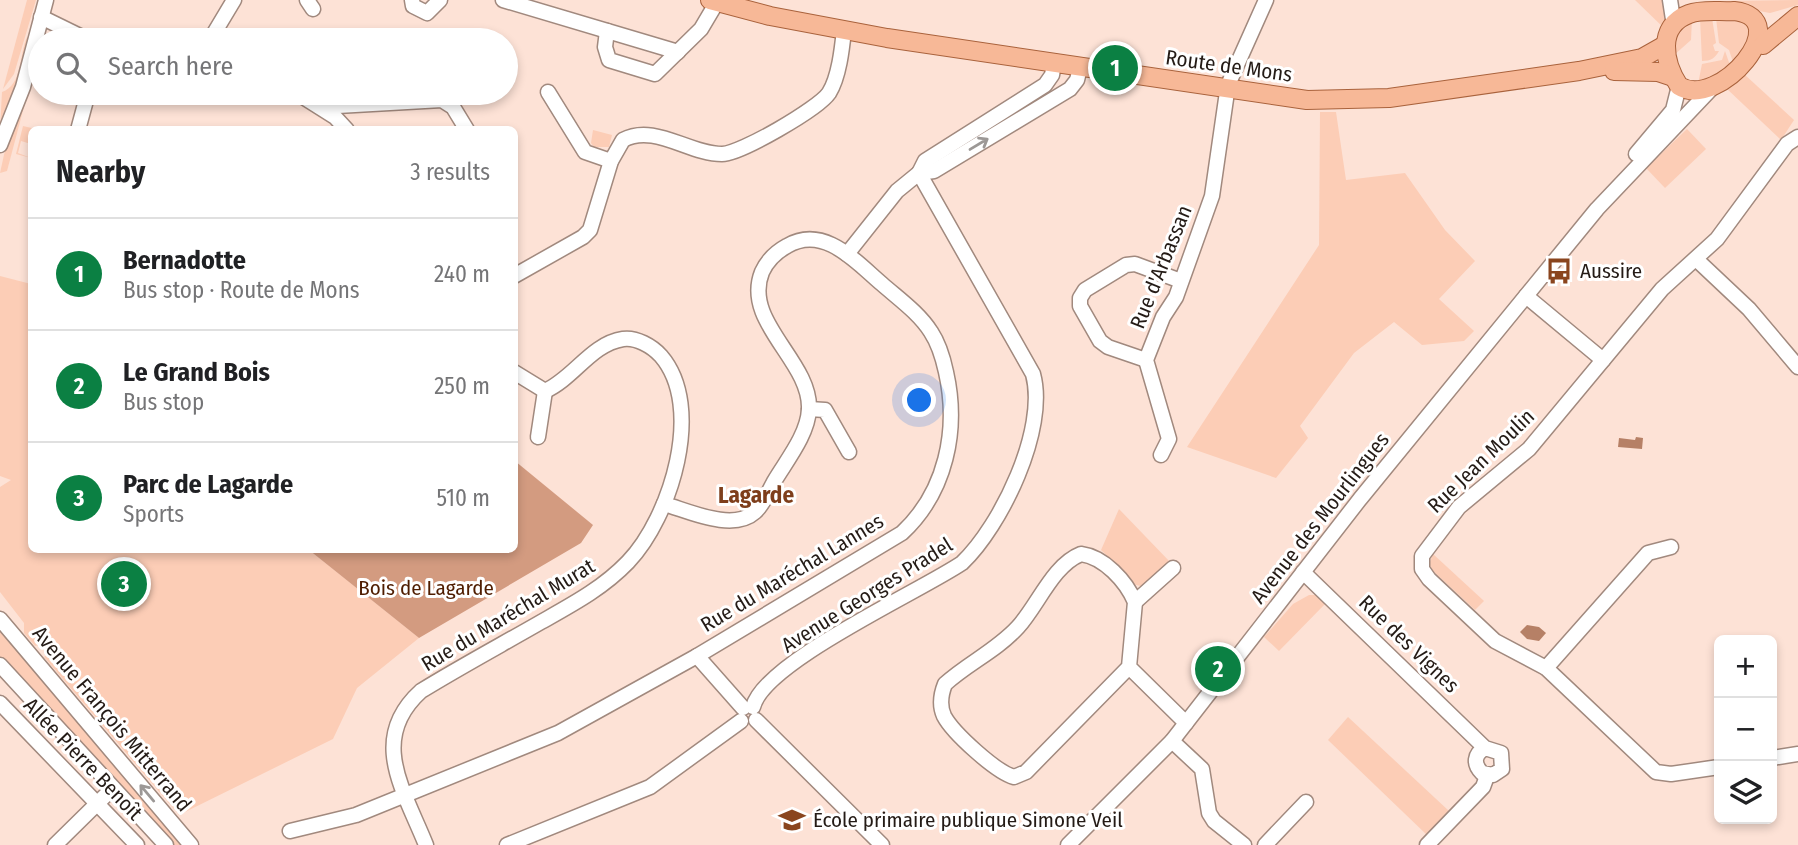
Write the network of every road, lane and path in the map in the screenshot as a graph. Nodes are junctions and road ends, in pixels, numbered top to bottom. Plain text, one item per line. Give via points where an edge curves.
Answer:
1 (46, 0) edge
2 (234, 0) edge
3 (412, 0) edge
4 (440, 0) edge
5 (503, 0) edge
6 (1266, 0) edge
7 (1670, 0) edge
8 (713, 1) edge
9 (1686, 6) edge
10 (1798, 15) edge
11 (41, 18) junction
12 (1755, 18) junction
13 (1674, 26) junction
14 (38, 28) edge
15 (62, 28) edge
16 (218, 28) edge
17 (844, 30) junction
18 (607, 31) junction
19 (1665, 45) junction
20 (1763, 45) junction
21 (678, 52) junction
22 (1054, 64) junction
23 (28, 68) edge
24 (1080, 68) junction
25 (1579, 71) junction
26 (1676, 81) junction
27 (1712, 88) junction
28 (1227, 90) junction
29 (548, 92) dead end
30 (85, 105) edge
31 (317, 105) edge
32 (355, 105) edge
33 (450, 105) edge
34 (320, 107) junction
35 (79, 126) edge
36 (342, 126) edge
37 (465, 126) edge
38 (1798, 137) edge
39 (0, 145) edge
40 (611, 161) junction
41 (919, 173) junction
42 (1597, 209) junction
43 (847, 254) junction
44 (1697, 260) junction
45 (518, 274) edge
46 (1181, 281) junction
47 (1526, 296) junction
48 (1146, 360) junction
49 (1603, 360) junction
50 (1798, 367) edge
51 (518, 374) edge
52 (545, 391) junction
53 (809, 409) junction
54 (538, 437) dead end
55 (849, 452) dead end
56 (1161, 455) dead end
57 (664, 504) junction
58 (1671, 547) dead end
59 (1173, 568) dead end
60 (1303, 572) junction
61 (1135, 602) junction
62 (0, 620) edge
63 (697, 656) junction
64 (0, 665) edge
65 (1129, 667) junction
66 (1546, 668) junction
67 (20, 687) junction
68 (0, 704) edge
69 (748, 714) junction
70 (1186, 723) junction
71 (1171, 741) junction
72 (1485, 748) junction
73 (1798, 754) edge
74 (1777, 757) edge
75 (1714, 767) edge
76 (1488, 776) junction
77 (113, 788) junction
78 (406, 794) junction
79 (1306, 802) dead end
80 (96, 804) junction
81 (290, 831) dead end
82 (55, 845) edge
83 (137, 845) edge
84 (166, 845) edge
85 (191, 845) edge
86 (426, 845) edge
87 (507, 845) edge
88 (882, 845) edge
89 (1068, 845) edge
90 (1244, 845) edge
91 (1265, 845) edge
92 (1427, 845) edge

1 - 11 street
2 - 16 street
3 - 4 street via 419,12 427,13
5 - 18 street
6 - 28 street, Rue d'Arbassan
7 - 13 street
8 - 17 main road, Route de Mons
8 - 21 street via 707,22
9 - 12 main road via 1742,12
9 - 13 main road
10 - 12 main road via 1780,20
10 - 20 main road
11 - 14 street
11 - 15 street
12 - 20 main road via 1763,31
13 - 19 main road
17 - 22 main road, Route de Mons
17 - 40 street via 834,82 826,97 744,147 722,154 634,134 617,147
18 - 21 street
18 - 21 street via 609,60 634,68 655,74
19 - 25 main road, Route de Mons via 1642,58
19 - 26 main road via 1666,61
20 - 27 main road via 1752,60
22 - 24 main road, Route de Mons
22 - 41 street via 1045,85 925,161
23 - 39 street
24 - 28 main road, Route de Mons
41 -> 24 street via 934,172 1070,89
25 - 26 main road, Route de Mons via 1652,71
25 - 28 main road, Route de Mons via 1361,100 1307,100
26 - 27 main road via 1692,91
26 - 42 street, Avenue des Mourlingues via 1673,110 1608,185
27 - 42 street, Avenue des Mourlingues
28 - 46 street, Rue d'Arbassan via 1212,196
29 - 40 street via 585,152
30 - 35 street
31 - 34 street
32 - 34 street
33 - 37 street
34 - 36 street
38 - 44 street, Rue Jean Moulin via 1787,144
40 - 45 street via 590,230
41 - 43 street via 897,191
41 - 69 street, Avenue Georges Pradel via 1033,374 1035,405 1021,465 995,521 962,563 807,655 767,684
42 - 47 street, Avenue des Mourlingues
43 - 53 street, Rue du Maréchal Lannes via 833,244 803,239 773,256 761,277 762,307 803,383
43 - 63 street, Rue du Maréchal Lannes via 924,321 940,349 948,383 950,427 936,488 902,533
44 - 49 street, Rue Jean Moulin via 1662,289
44 - 50 street via 1749,309
46 - 48 street, Rue d'Arbassan
46 - 48 street via 1126,265 1085,290 1080,298 1100,341
47 - 49 street
47 - 60 street, Avenue des Mourlingues
48 - 56 street, Rue d'Arbassan via 1169,439
49 - 66 street, Rue Jean Moulin via 1529,449 1459,507 1422,556 1422,569 1429,579 1486,633
51 - 52 street
52 - 54 street
52 - 57 street, Rue du Maréchal Murat via 561,384 606,344 626,338 655,349 678,386 682,412 681,439
53 - 55 street via 825,410
53 - 57 street via 801,434 749,516 723,520
57 - 78 street, Rue du Maréchal Murat via 636,553 607,582 410,701 393,735 393,763
58 - 66 street via 1648,554
59 - 61 street
60 - 70 street, Avenue des Mourlingues
60 - 72 street, Rue des Vignes
61 - 65 street
61 - 65 street via 1126,585 1100,559 1081,554 1071,558 1018,627 945,684 941,705 955,729 994,767 1014,777 1026,772
85 -> 62 street, Avenue François Mitterrand
63 - 69 street
63 - 78 street, Rue du Maréchal Lannes via 558,733
64 - 67 street, Avenue François Mitterrand
65 - 70 street
66 - 75 street, Rue Jean Moulin via 1656,772
67 - 68 street
67 - 77 street, Avenue François Mitterrand
68 - 80 street, Allée Pierre Benoît
69 - 87 street, Avenue Georges Pradel via 650,788
69 - 88 street
70 - 71 street, Avenue des Mourlingues
71 - 89 street, Avenue des Mourlingues
71 - 90 street via 1202,769 1214,821
72 - 76 street via 1475,763
72 - 76 street, Rue des Vignes via 1496,749 1504,763 1498,773
73 - 74 street
76 - 92 street, Rue des Vignes via 1483,787
77 - 80 street
77 - 84 street, Avenue François Mitterrand
78 - 81 street, Rue du Maréchal Lannes via 356,815
78 - 86 street, Rue du Maréchal Murat
79 - 91 street
80 - 82 street
80 - 83 street, Allée Pierre Benoît

